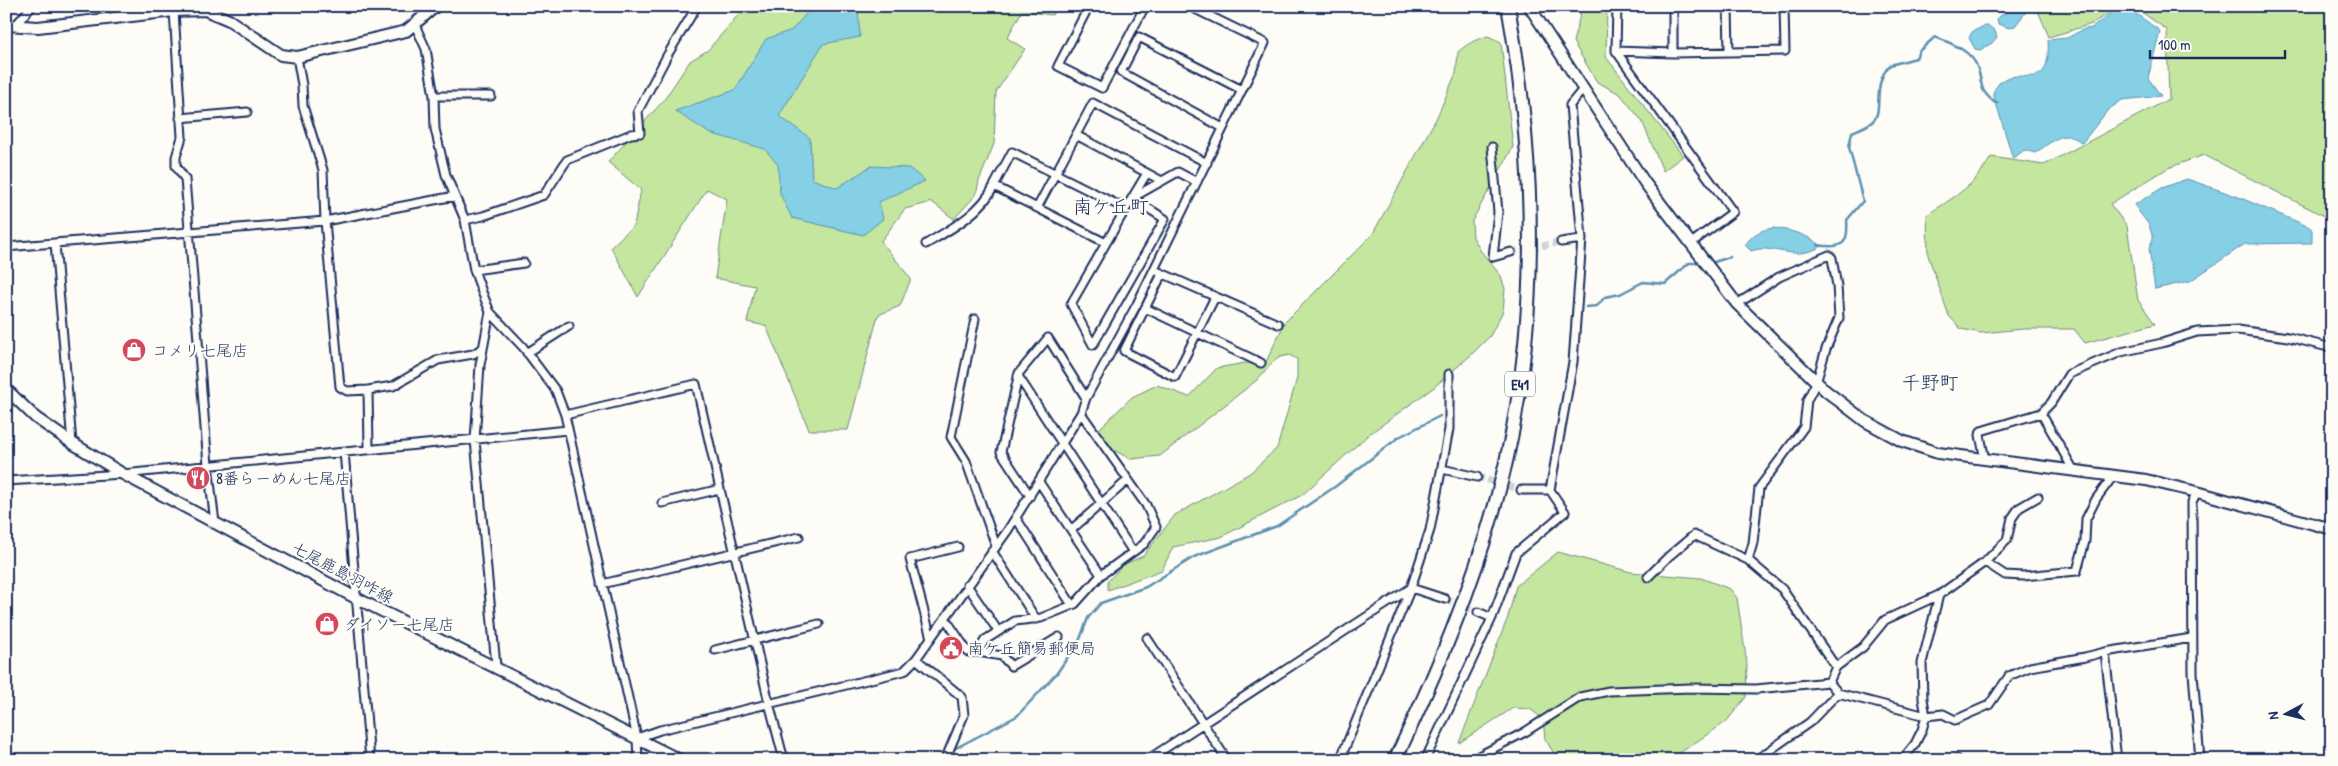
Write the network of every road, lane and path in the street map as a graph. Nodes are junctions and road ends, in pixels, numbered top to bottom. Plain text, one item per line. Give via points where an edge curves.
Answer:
1 (32, 6) edge
2 (436, 6) edge
3 (697, 6) edge
4 (1089, 6) edge
5 (1146, 6) edge
6 (1188, 6) edge
7 (1508, 6) edge
8 (1529, 6) edge
9 (1617, 6) edge
10 (1673, 6) edge
11 (1728, 6) edge
12 (1784, 6) edge
13 (206, 8) edge
14 (174, 11) junction
15 (414, 25) junction
16 (10, 26) edge
17 (1728, 51) junction
18 (1616, 52) junction
19 (1673, 53) junction
20 (297, 56) junction
21 (1584, 88) junction
22 (1242, 90) junction
23 (434, 96) junction
24 (491, 96) dead end
25 (247, 112) dead end
26 (180, 118) junction
27 (1224, 128) junction
28 (1076, 135) junction
29 (1492, 147) dead end
30 (1206, 162) junction
31 (1056, 173) junction
32 (1147, 173) junction
33 (1162, 181) junction
34 (1197, 182) junction
35 (994, 186) junction
36 (455, 196) junction
37 (1132, 198) junction
38 (1037, 208) junction
39 (1126, 210) junction
40 (465, 220) junction
41 (325, 221) junction
42 (189, 233) junction
43 (1582, 239) junction
44 (1561, 242) tunnel mouth
45 (55, 243) junction
46 (1106, 243) junction
47 (926, 244) dead end
48 (1690, 244) junction
49 (6, 247) edge
50 (1511, 252) tunnel mouth
51 (524, 263) dead end
52 (474, 270) junction
53 (1154, 270) junction
54 (1162, 274) junction
55 (1215, 297) junction
56 (1737, 304) junction
57 (1145, 308) junction
58 (490, 312) junction
59 (975, 319) dead end
60 (1278, 324) dead end
61 (570, 326) dead end
62 (1198, 332) junction
63 (483, 348) junction
64 (2332, 348) edge
65 (528, 353) junction
66 (1261, 363) dead end
67 (1449, 374) dead end
68 (1018, 376) junction
69 (1816, 383) junction
70 (6, 390) edge
71 (368, 390) junction
72 (1086, 398) junction
73 (1081, 413) junction
74 (2041, 413) junction
75 (565, 415) junction
76 (568, 430) junction
77 (475, 440) junction
78 (72, 443) junction
79 (1063, 443) junction
80 (369, 449) junction
81 (344, 451) junction
82 (1985, 460) junction
83 (208, 465) junction
84 (1442, 469) junction
85 (2073, 469) junction
86 (123, 474) junction
87 (2114, 475) junction
88 (1477, 477) tunnel mouth
89 (1128, 480) junction
90 (6, 481) edge
91 (1039, 482) junction
92 (720, 489) junction
93 (1521, 490) tunnel mouth
94 (1550, 490) junction
95 (2197, 492) junction
96 (1030, 496) junction
97 (2038, 497) dead end
98 (1101, 503) junction
99 (662, 504) dead end
100 (1016, 518) junction
101 (215, 523) junction
102 (2332, 529) edge
103 (1072, 530) junction
104 (799, 537) dead end
105 (958, 547) dead end
106 (994, 548) junction
107 (734, 552) junction
108 (1132, 552) junction
109 (1748, 560) junction
110 (1986, 562) junction
111 (1101, 575) junction
112 (1648, 578) dead end
113 (602, 584) junction
114 (968, 585) junction
115 (1411, 588) junction
116 (1939, 595) junction
117 (356, 598) junction
118 (1445, 599) tunnel mouth
119 (1072, 605) junction
120 (1478, 612) tunnel mouth
121 (944, 618) junction
122 (1492, 618) junction
123 (1036, 619) junction
124 (819, 624) dead end
125 (998, 632) junction
126 (1059, 637) dead end
127 (931, 638) junction
128 (1147, 638) dead end
129 (2192, 638) junction
130 (754, 640) junction
131 (715, 650) dead end
132 (978, 652) junction
133 (2105, 652) junction
134 (916, 659) junction
135 (496, 666) junction
136 (1836, 668) junction
137 (1829, 682) junction
138 (1838, 693) junction
139 (769, 703) junction
140 (1926, 716) junction
141 (1202, 724) junction
142 (637, 738) junction
143 (947, 758) edge
144 (370, 760) edge
145 (638, 760) edge
146 (680, 760) edge
147 (784, 760) edge
148 (1147, 760) edge
149 (1227, 760) edge
150 (1340, 760) edge
151 (1395, 760) edge
152 (1425, 760) edge
153 (1470, 760) edge
154 (1756, 760) edge
155 (1902, 760) edge
156 (2116, 760) edge
157 (2200, 760) edge

1 - 16 street
2 - 15 main road
3 - 40 street via 638,112 640,133 567,160 544,196
4 - 5 street via 1058,66 1102,88
6 - 22 street via 1265,43
7 - 151 highway, E41 via 1527,135 1531,241 1519,390 1498,494 1480,556 1444,654
8 - 21 main road
9 - 18 street
10 - 19 street
11 - 17 street
12 - 17 street via 1785,51
13 - 14 main road
13 - 20 main road via 281,55
14 - 16 main road via 38,27
14 - 26 street
15 - 20 main road via 406,31
15 - 23 street via 426,49
17 - 19 street
18 - 19 street
18 - 48 street via 1733,212
20 - 41 street via 303,106 323,170
21 - 43 street via 1570,105
21 - 48 main road via 1620,148
22 - 27 street
22 - 27 street via 1139,36 1121,72
23 - 24 street
23 - 36 street via 435,130 446,176
25 - 26 street
26 - 42 street via 182,137 176,166 185,178
27 - 30 street
28 - 30 street via 1093,103
28 - 31 street
28 - 32 street
29 - 50 street via 1498,212 1493,257
30 - 34 street
31 - 35 street via 1012,152
31 - 38 street
31 - 39 street
32 - 33 street
32 - 37 street
33 - 34 street via 1178,172
33 - 37 street
34 - 53 street
35 - 38 street
35 - 47 street via 962,222
36 - 40 street
36 - 41 street
37 - 39 street
37 - 46 street via 1166,219 1093,345 1071,304
38 - 46 street
39 - 46 street
40 - 52 street
41 - 42 street
41 - 71 street via 340,387 347,391
42 - 45 street
42 - 83 street
43 - 44 street
43 - 94 street via 1573,362
45 - 49 street
45 - 78 street
48 - 56 main road
51 - 52 street
52 - 58 street
53 - 54 street
53 - 72 street
54 - 55 street
54 - 57 street
55 - 60 street
55 - 62 street
56 - 69 main road
56 - 69 street via 1780,277 1829,255 1837,286 1839,318
57 - 62 street
57 - 62 street via 1124,351 1176,377
58 - 63 street
58 - 65 street
59 - 106 street via 951,438 966,461
61 - 65 street
62 - 66 street
63 - 71 street via 472,354 438,360 394,386
63 - 77 street
64 - 74 street via 2288,337 2238,330 2197,332 2121,352 2069,374
65 - 75 street via 556,391
67 - 84 street via 1449,429
68 - 72 street via 1048,338
68 - 79 street
68 - 96 street via 1001,452
69 - 82 main road via 1865,421 1902,441 1938,453
69 - 109 street via 1807,400 1804,427 1759,488
70 - 78 main road, 七尾鹿島羽咋線 via 36,418
71 - 80 street
72 - 73 street
73 - 79 street
73 - 89 street
74 - 82 street via 1981,431
74 - 85 street
75 - 76 street
75 - 92 street via 696,384
76 - 77 street
76 - 113 street
77 - 80 street
77 - 135 street
78 - 86 main road, 七尾鹿島羽咋線
79 - 91 street
79 - 98 street
80 - 81 street
81 - 83 street
81 - 117 street
82 - 85 main road
83 - 86 street
83 - 101 street
84 - 88 street
84 - 115 street via 1430,530
85 - 87 main road
86 - 90 street
86 - 101 main road, 七尾鹿島羽咋線
87 - 95 main road
87 - 110 street via 2086,519 2085,541 2076,571 2005,575
89 - 98 street
89 - 108 street via 1146,505 1156,527 1144,544
91 - 96 street
91 - 103 street
92 - 99 street
92 - 107 street
93 - 94 street
94 - 122 street via 1565,512 1516,553
95 - 102 main road
95 - 129 street via 2192,502
96 - 100 street
97 - 110 street via 2019,508 2012,518 2007,540
98 - 103 street
98 - 108 street
100 - 106 street
100 - 119 street
101 - 117 main road, 七尾鹿島羽咋線
103 - 111 street
104 - 107 street
105 - 127 street via 910,559
106 - 114 street
106 - 123 street
107 - 113 street
107 - 130 street
108 - 111 street
109 - 112 street via 1694,535
109 - 136 street via 1782,589
110 - 116 street
111 - 119 street
113 - 142 street
114 - 121 street
114 - 125 street
115 - 118 street
115 - 141 street
115 - 150 street
116 - 136 street via 1885,620 1863,647
116 - 140 street via 1922,663
117 - 135 main road, 七尾鹿島羽咋線
117 - 144 street
119 - 123 street
120 - 122 street
121 - 127 street
121 - 132 street via 968,652
122 - 152 street
123 - 125 street via 1015,621
124 - 130 street
125 - 132 street via 985,640
126 - 132 street via 1011,666 1002,656
127 - 134 street
128 - 141 street
129 - 133 street
129 - 157 street
130 - 131 street
130 - 139 street
133 - 140 street via 2030,667 2009,676 1989,705 1955,720 1943,714
133 - 156 street
134 - 139 street via 904,670
134 - 143 street via 962,697 964,715
135 - 142 main road, 七尾鹿島羽咋線
136 - 137 street
137 - 138 street
137 - 153 street via 1756,689 1609,691 1580,697 1525,732
138 - 140 street
138 - 154 street via 1810,722
139 - 142 street
139 - 147 street
140 - 155 street via 1915,744
141 - 148 street
141 - 149 street
142 - 145 street
142 - 146 main road, 七尾鹿島羽咋線

